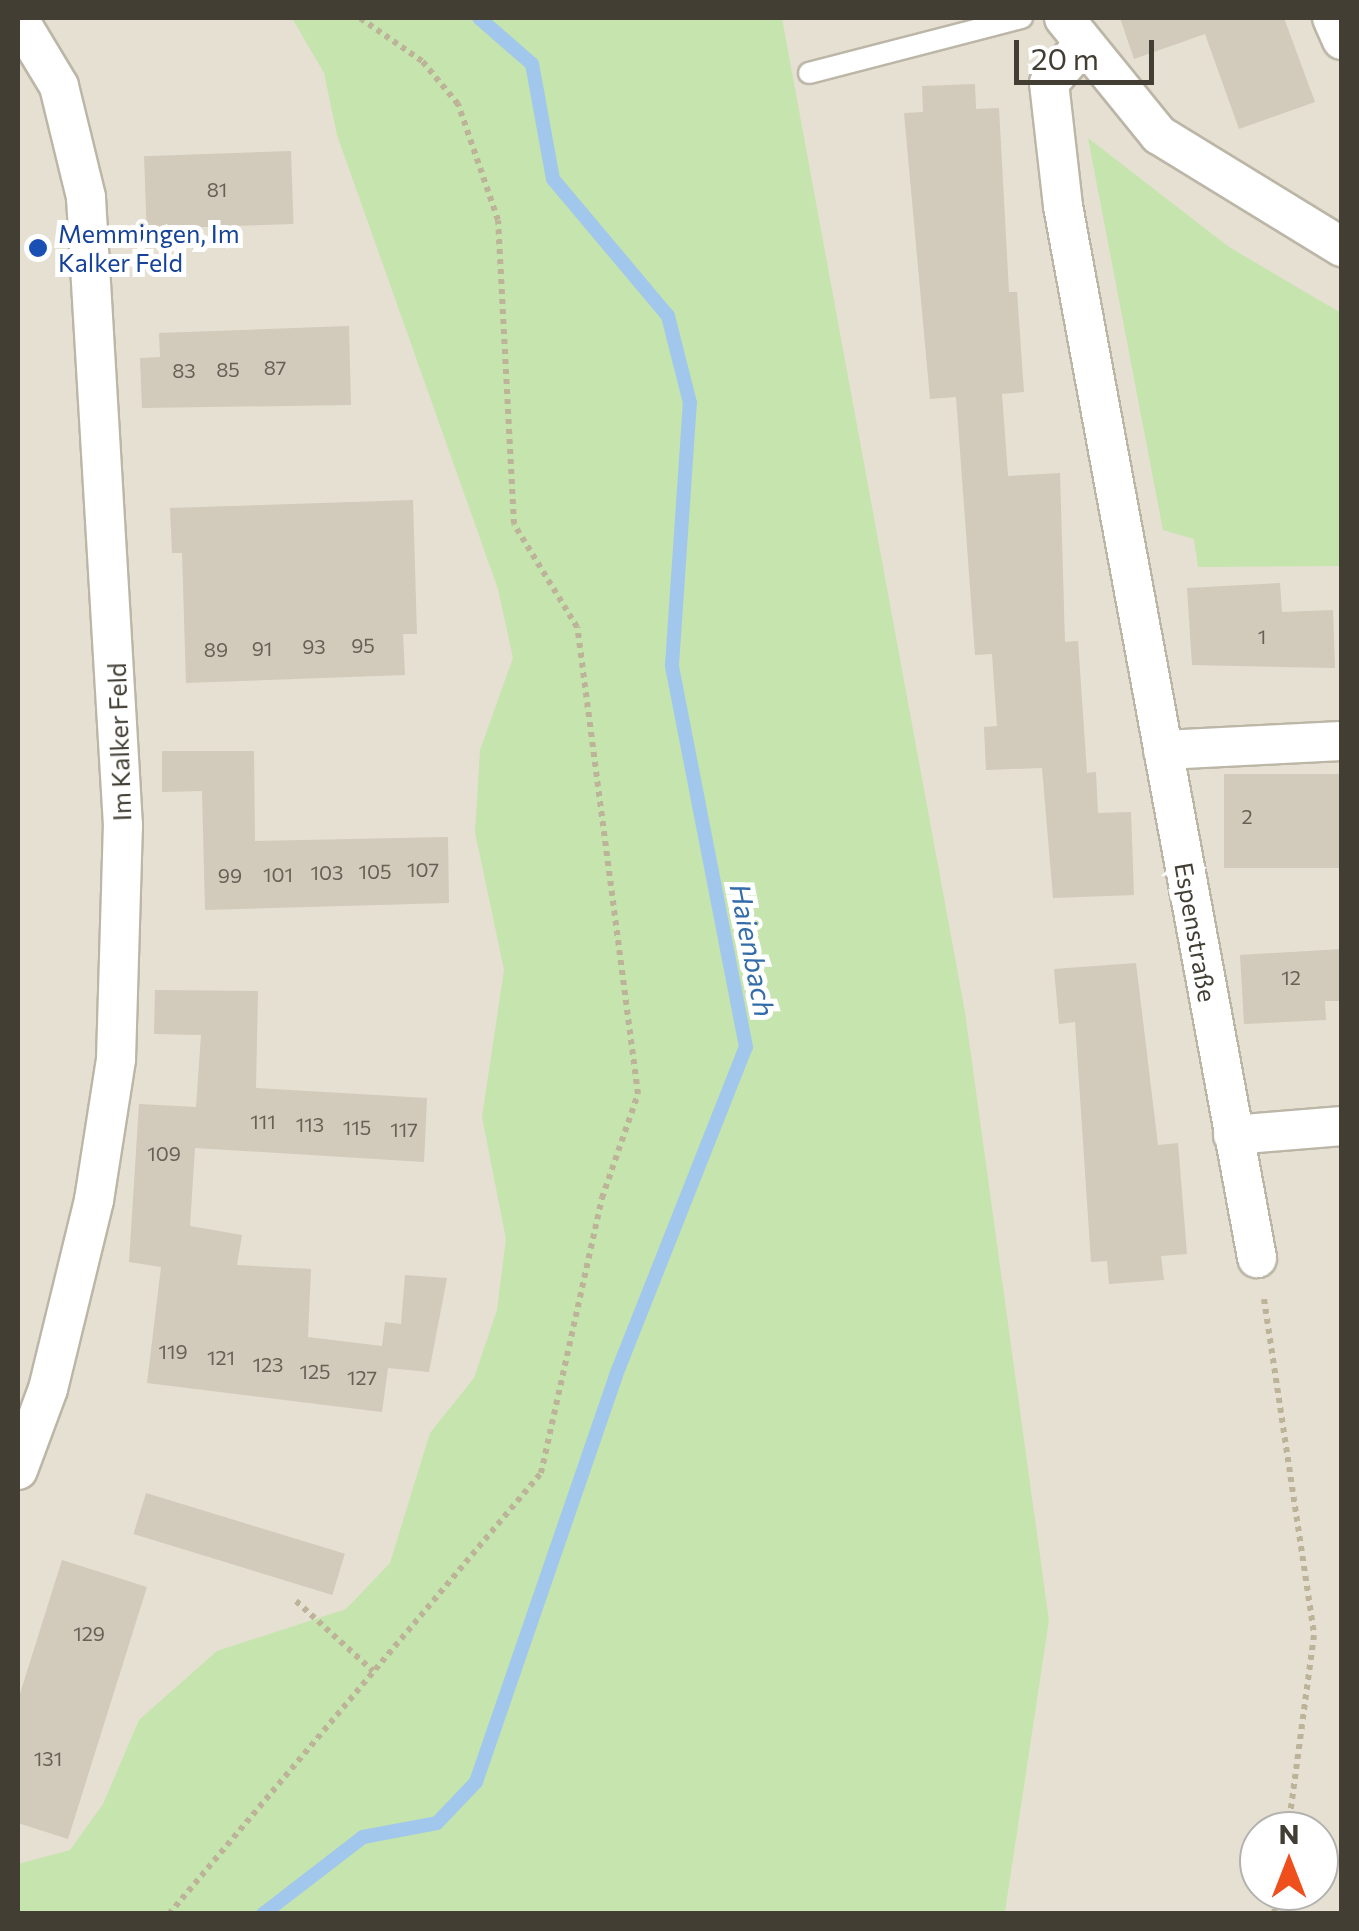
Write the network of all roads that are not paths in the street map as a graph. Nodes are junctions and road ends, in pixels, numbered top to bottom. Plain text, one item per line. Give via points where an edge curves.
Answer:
1 (18, 18) edge
2 (1022, 18) edge
3 (1332, 18) edge
4 (1072, 32) edge
5 (1342, 40) edge
6 (809, 72) dead end
7 (1342, 248) edge
8 (1342, 740) edge
9 (1162, 750) junction
10 (1342, 1126) edge
11 (1233, 1134) junction
12 (1257, 1258) road end
13 (18, 1470) edge

1 - 13 street, Im Kalker Feld via 60,86 86,197 123,826 116,1059 94,1200 48,1389
2 - 6 lane
3 - 5 street
4 - 7 street via 1186,157
4 - 9 street, Espenstraße via 1053,70 1050,100
8 - 9 street
9 - 11 street, Espenstraße
10 - 11 street
11 - 12 street, Espenstraße

